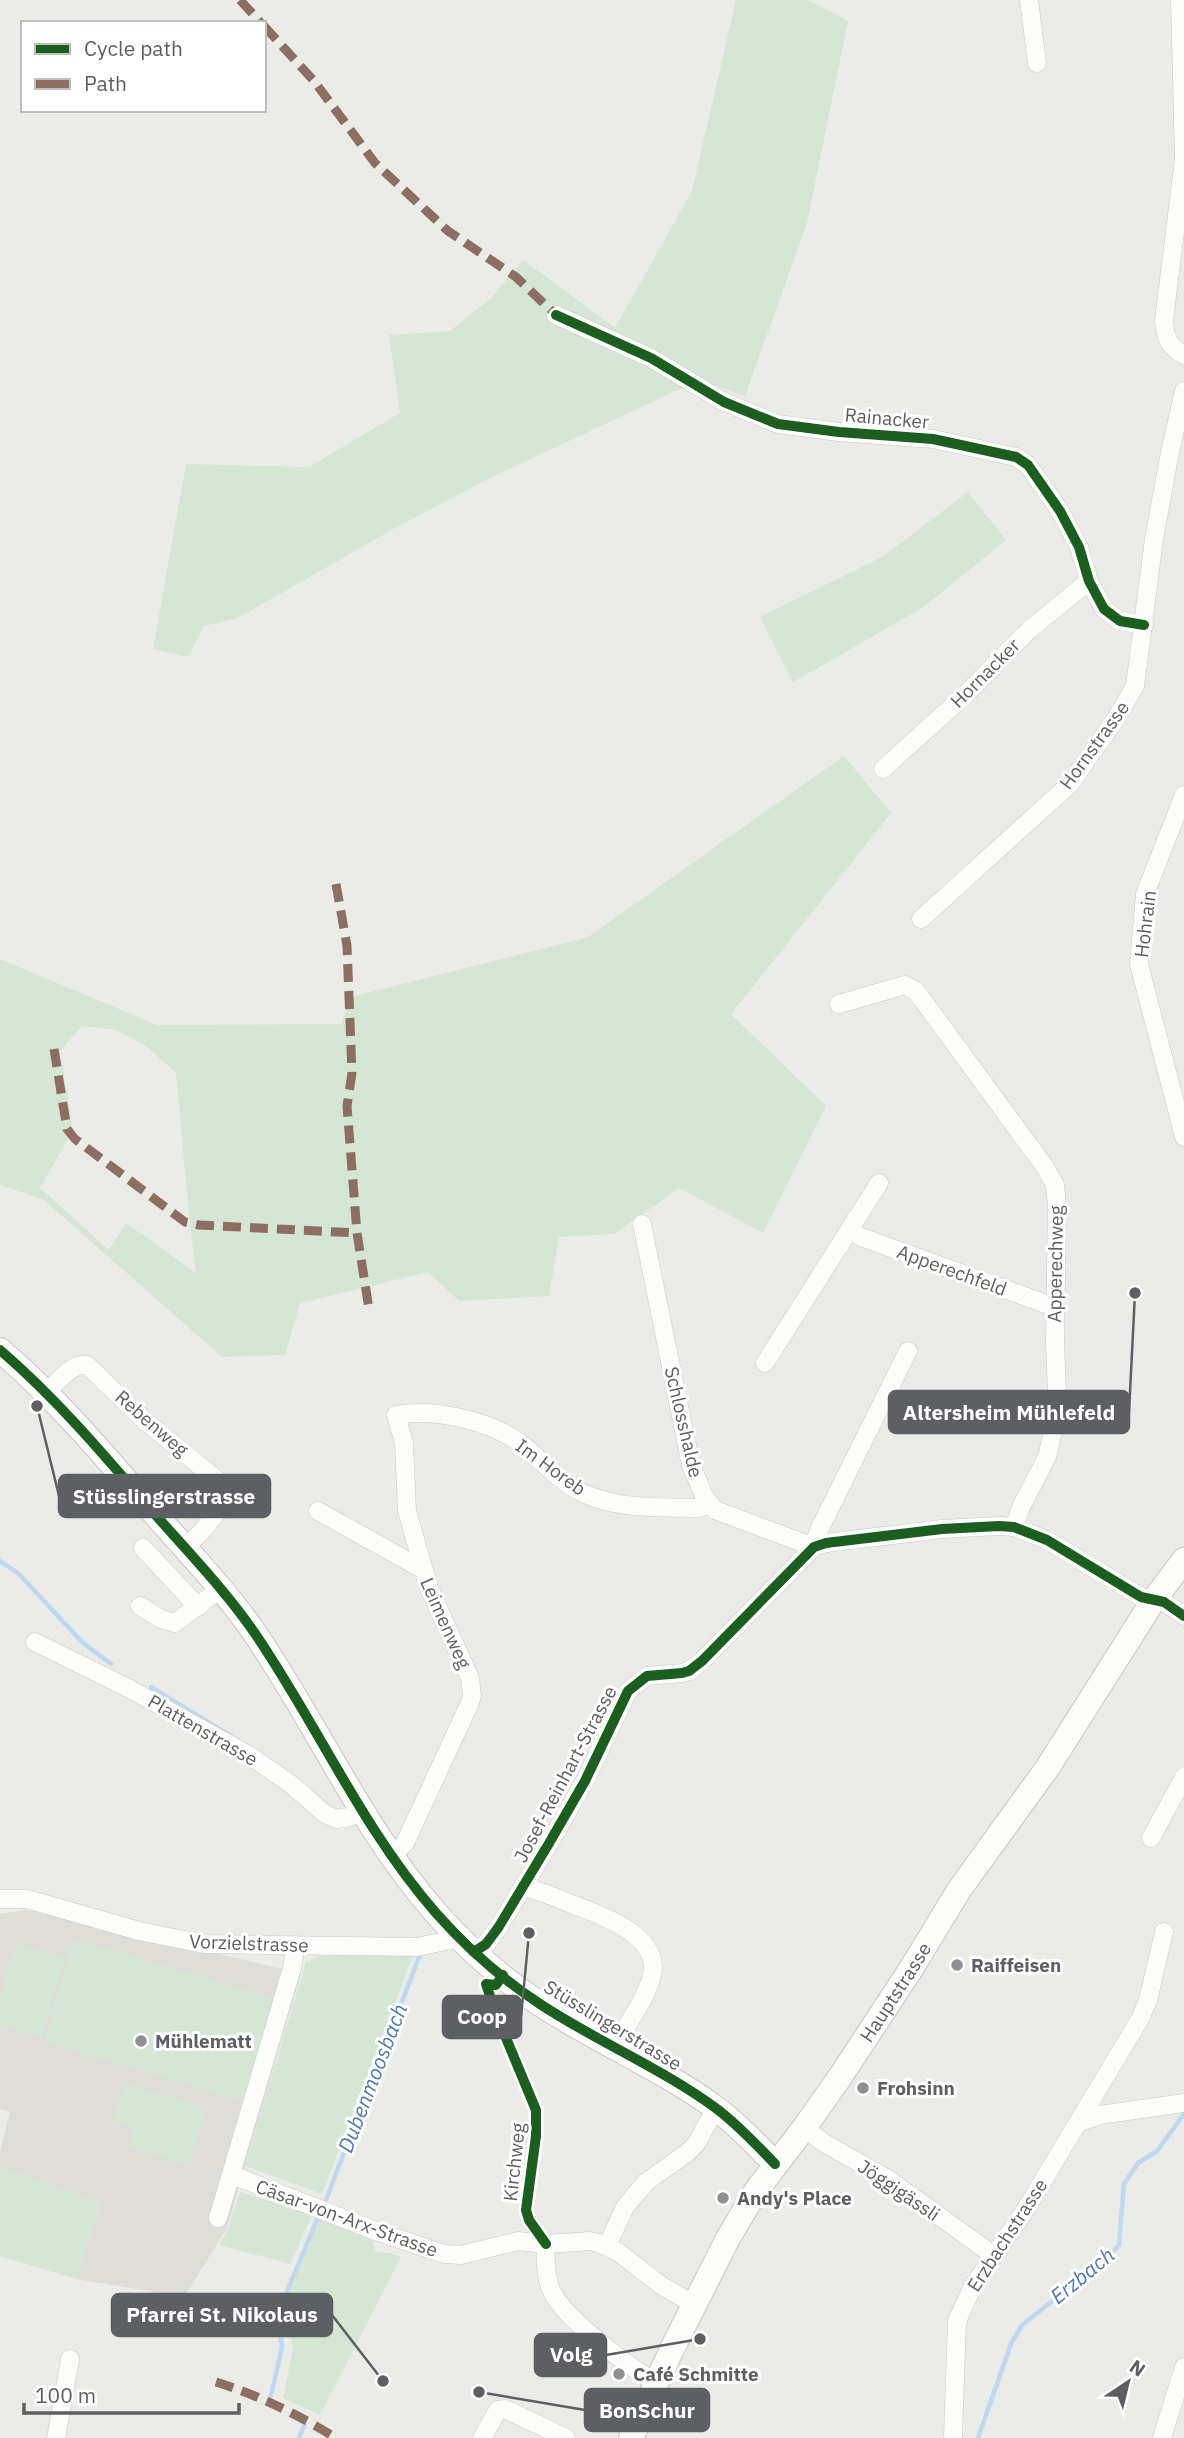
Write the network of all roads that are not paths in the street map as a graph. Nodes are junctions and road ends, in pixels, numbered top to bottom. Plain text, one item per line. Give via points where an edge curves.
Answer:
1 (1029, 0) edge
2 (1180, 0) edge
3 (1037, 63) dead end
4 (556, 315) dead end
5 (1184, 355) edge
6 (1184, 391) edge
7 (1089, 581) junction
8 (1144, 625) junction
9 (883, 769) dead end
10 (1184, 795) edge
11 (921, 919) dead end
12 (839, 1004) dead end
13 (1184, 1137) edge
14 (879, 1183) dead end
15 (642, 1224) dead end
16 (849, 1230) junction
17 (1056, 1305) junction
18 (0, 1350) edge
19 (908, 1351) dead end
20 (765, 1363) dead end
21 (46, 1392) junction
22 (396, 1415) joint
23 (709, 1505) junction
24 (318, 1511) dead end
25 (1014, 1527) junction
26 (814, 1547) junction
27 (143, 1548) dead end
28 (185, 1548) junction
29 (1184, 1560) edge
30 (422, 1569) junction
31 (220, 1588) junction
32 (1153, 1601) junction
33 (140, 1605) dead end
34 (198, 1606) junction
35 (1184, 1616) edge
36 (35, 1642) dead end
37 (1184, 1777) edge
38 (364, 1809) junction
39 (1151, 1838) dead end
40 (391, 1856) junction
41 (523, 1887) junction
42 (0, 1899) edge
43 (1164, 1932) dead end
44 (467, 1945) junction
45 (296, 1946) junction
46 (614, 2048) junction
47 (1181, 2104) edge
48 (716, 2108) junction
49 (1078, 2123) junction
50 (804, 2128) junction
51 (775, 2164) junction
52 (232, 2175) junction
53 (218, 2218) dead end
54 (546, 2244) junction
55 (607, 2246) junction
56 (992, 2255) junction
57 (695, 2305) junction
58 (69, 2359) dead end
59 (1184, 2367) edge
60 (656, 2382) junction
61 (56, 2438) edge
62 (482, 2438) edge
63 (566, 2438) edge
64 (616, 2438) edge
65 (630, 2438) edge
66 (953, 2438) edge
67 (1162, 2438) edge

1 - 3 street
2 - 5 street via 1184,159 1164,320 1165,338
4 - 7 street, Rainacker via 651,358 724,402 778,424 933,439 1016,457 1028,465 1060,511 1079,547
6 - 8 street, Hornstrasse via 1154,539
7 - 8 street, Rainacker via 1104,609 1120,621
7 - 9 street, Hornacker via 1028,630
8 - 11 street, Hornstrasse via 1135,686 1070,784
10 - 13 street, Hohrain via 1145,894 1139,964
12 - 17 street, Apperechweg via 905,985 916,991 1045,1167 1055,1185 1057,1205
14 - 16 street
15 - 23 street, Schlosshalde via 691,1465
16 - 17 street, Apperechfeld
16 - 20 street
17 - 25 street, Apperechweg via 1057,1391 1052,1437
18 - 21 street, Stüsslingerstrasse
19 - 26 street
21 - 28 street, Stüsslingerstrasse
21 - 28 street, Rebenweg via 75,1366 87,1365 134,1411 233,1493
22 - 23 street, Im Horeb via 411,1412 488,1425 521,1444 580,1492 602,1500 640,1506
22 - 30 street, Leimenweg via 404,1443 407,1511
23 - 26 street
24 - 30 street
25 - 26 street via 942,1529
25 - 32 street via 1054,1544
26 - 41 street, Josef-Reinhart-Strasse via 702,1661 682,1673 647,1676 628,1691 585,1781
27 - 34 street
28 - 31 street, Stüsslingerstrasse
29 - 32 street, Hauptstrasse
30 - 40 street, Leimenweg via 467,1670 472,1696 405,1843
31 - 34 street
31 - 38 street, Stüsslingerstrasse via 256,1634
32 - 35 street via 1164,1602
32 - 50 street, Hauptstrasse via 1048,1767 959,1890
33 - 34 street via 175,1623
36 - 38 street, Plattenstrasse via 252,1757 325,1814 337,1819
37 - 39 street
38 - 40 street, Stüsslingerstrasse
40 - 44 street, Stüsslingerstrasse
41 - 44 street, Josef-Reinhart-Strasse via 485,1944
41 - 46 street via 610,1919 649,1951 652,1975
42 - 45 street, Vorzielstrasse via 27,1899 183,1941
43 - 49 street, Erzbachstrasse via 1144,2009
44 - 45 street, Vorzielstrasse
44 - 46 street, Stüsslingerstrasse via 539,2003
45 - 52 street
46 - 48 street, Stüsslingerstrasse
47 - 49 street via 1100,2115
48 - 51 street, Stüsslingerstrasse
48 - 55 street via 696,2144 646,2182 625,2207
49 - 56 street, Erzbachstrasse
50 - 51 street, Hauptstrasse
50 - 56 street, Jöggigässli via 888,2179
51 - 57 street, Hauptstrasse via 749,2201
52 - 53 street
52 - 54 street, Cäsar-von-Arx-Strasse via 444,2254 461,2255 518,2241
54 - 55 street, Cäsar-von-Arx-Strasse via 590,2241
54 - 60 street via 548,2279 559,2303 636,2371
55 - 57 street, Cäsar-von-Arx-Strasse
56 - 66 street, Erzbachstrasse via 957,2321
57 - 60 street, Hauptstrasse
58 - 61 street
59 - 67 street
60 - 65 street, Hauptstrasse
62 - 63 street via 498,2410 505,2409
64 - 65 street

